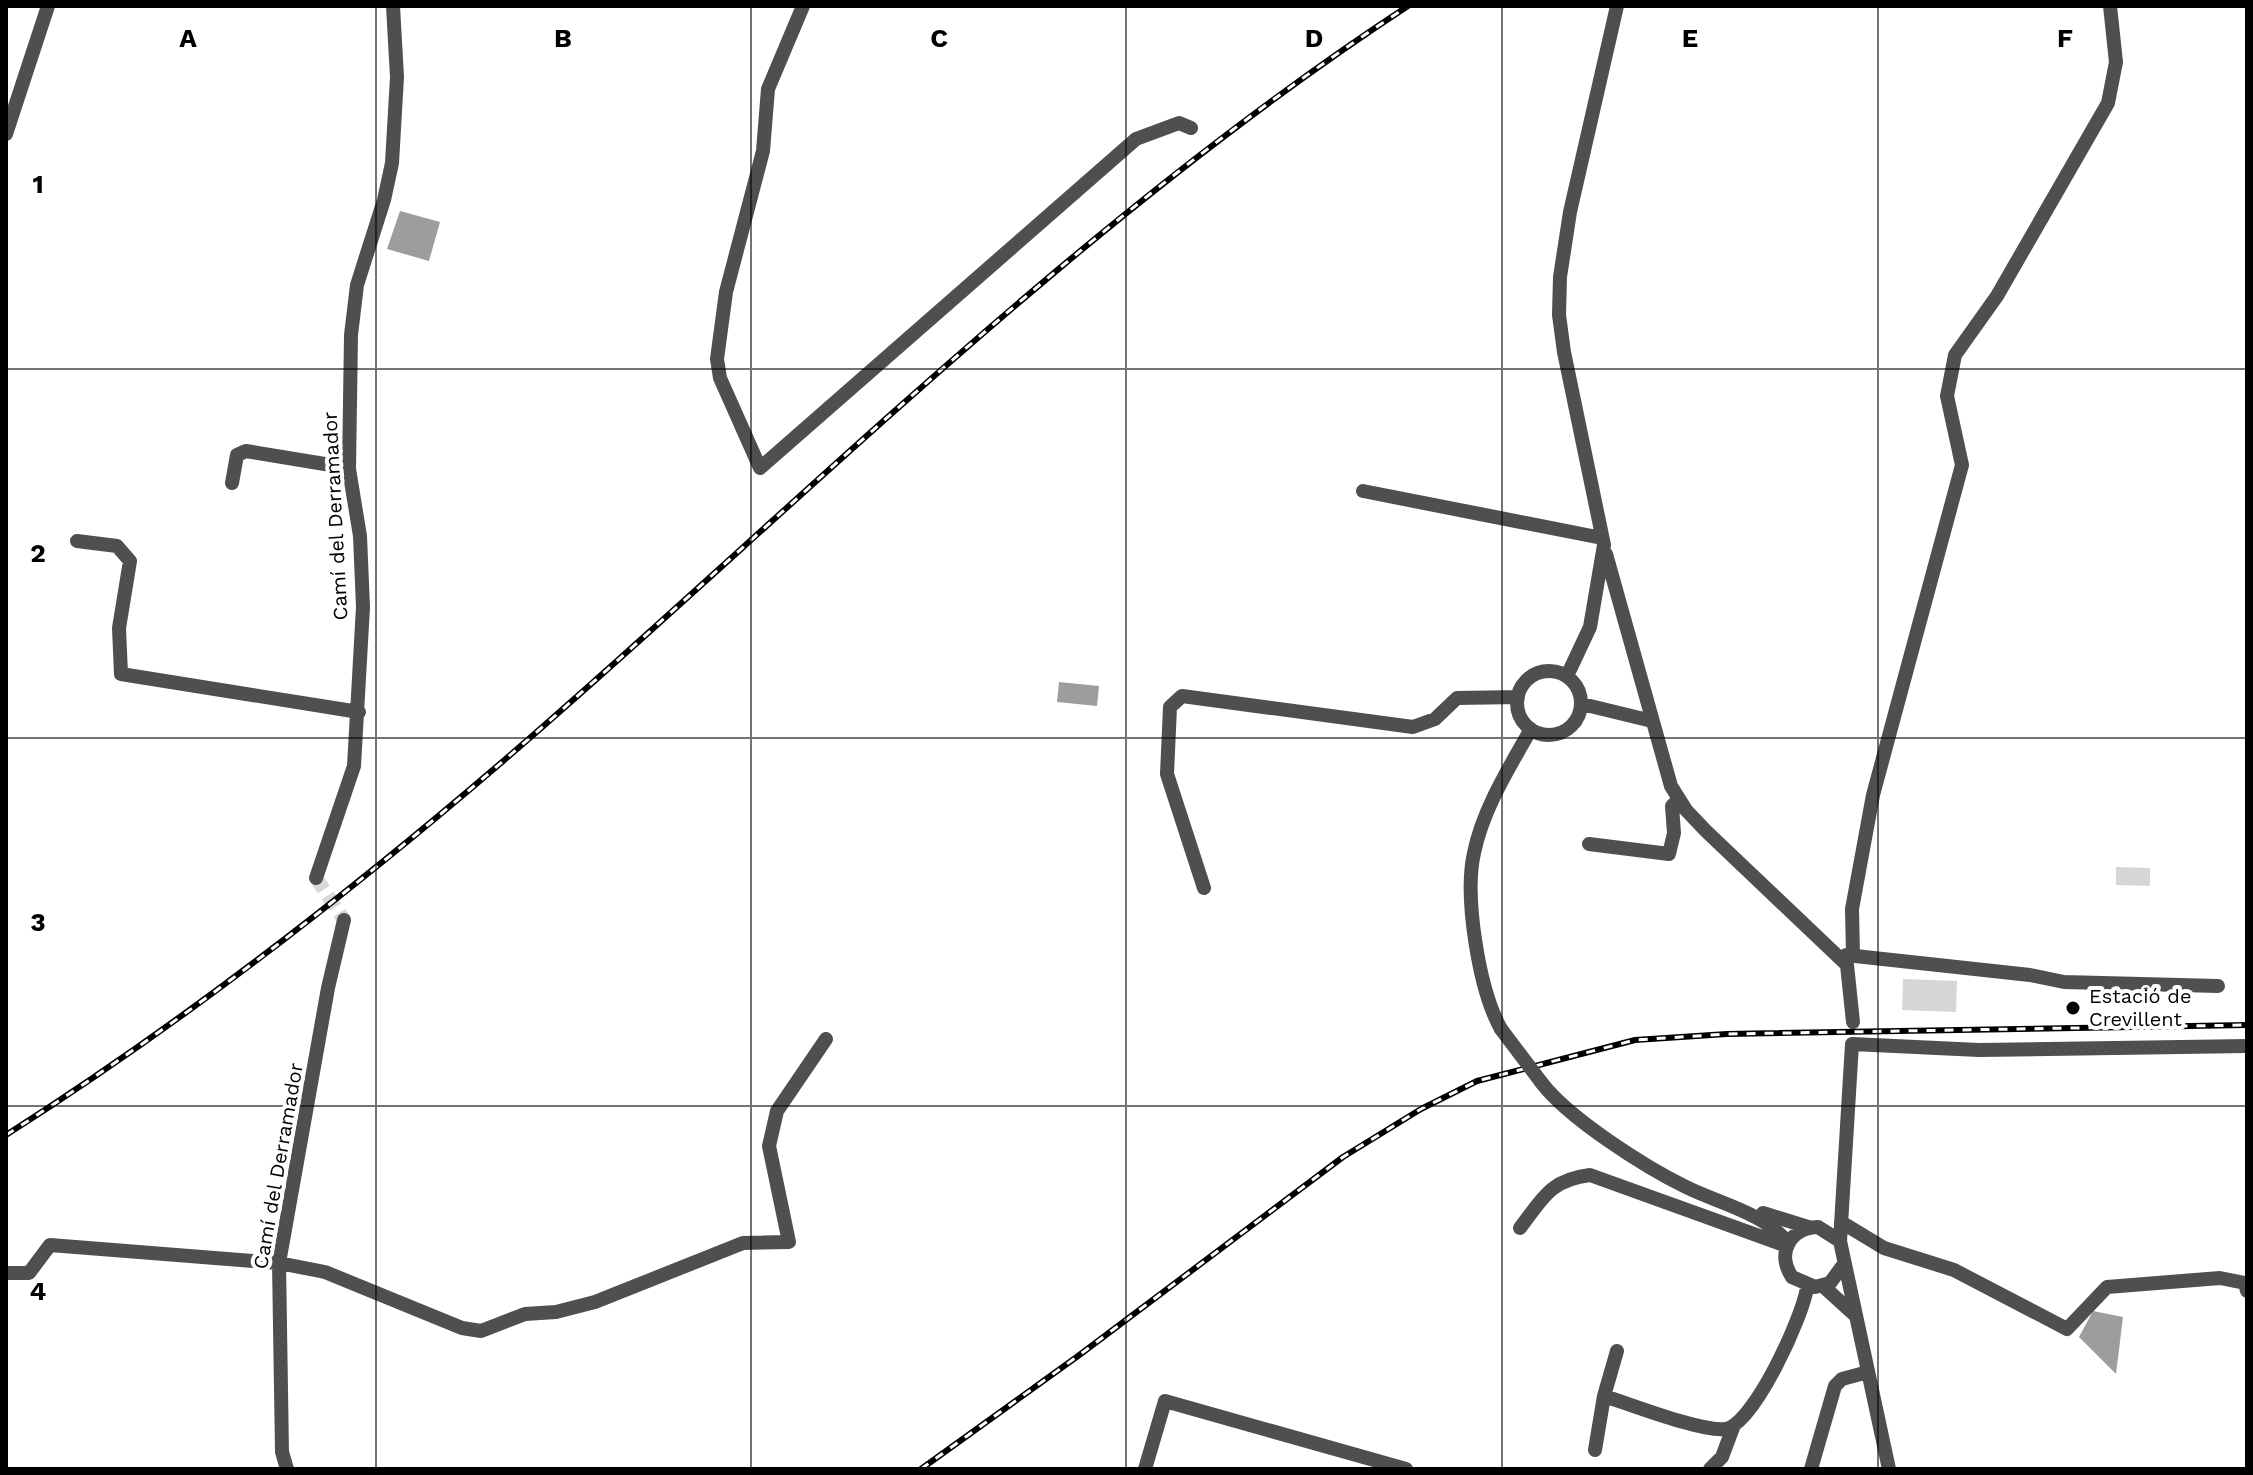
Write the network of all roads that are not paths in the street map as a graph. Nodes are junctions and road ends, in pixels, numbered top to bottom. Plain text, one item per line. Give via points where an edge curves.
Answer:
1 (48, 6) edge
2 (393, 6) edge
3 (803, 6) edge
4 (1617, 6) edge
5 (2110, 6) edge
6 (1191, 128) dead end
7 (6, 134) edge
8 (349, 468) junction
9 (232, 483) dead end
10 (1363, 491) dead end
11 (77, 541) dead end
12 (1603, 542) junction
13 (1567, 676) junction
14 (1518, 697) junction
15 (1582, 704) junction
16 (359, 712) junction
17 (1652, 721) junction
18 (1531, 729) junction
19 (1679, 799) junction
20 (1589, 844) dead end
21 (316, 878) dead end
22 (1204, 888) dead end
23 (344, 920) dead end
24 (1845, 955) junction
25 (2218, 986) dead end
26 (1853, 1022) dead end
27 (826, 1039) dead end
28 (2247, 1046) edge
29 (1666, 1175) junction
30 (1841, 1222) junction
31 (1520, 1228) dead end
32 (1809, 1228) junction
33 (1840, 1241) junction
34 (1787, 1245) junction
35 (279, 1263) junction
36 (1844, 1264) junction
37 (6, 1273) edge
38 (1823, 1286) junction
39 (1807, 1287) junction
40 (2247, 1291) edge
41 (1856, 1316) junction
42 (1617, 1351) dead end
43 (1868, 1372) junction
44 (1604, 1396) junction
45 (1734, 1425) junction
46 (1595, 1450) dead end
47 (287, 1469) edge
48 (1145, 1469) edge
49 (1406, 1469) edge
50 (1710, 1469) edge
51 (1811, 1469) edge
52 (1889, 1469) edge

1 - 7 street
2 - 8 street, Camí del Derramador via 397,77 392,163 357,285
3 - 6 street via 768,89 763,151 726,292 717,359 720,378 760,468 1136,139 1179,123
4 - 12 street via 1570,212 1559,315
5 - 24 street via 2116,62 2108,103 1997,296 1955,355 1947,396 1962,465 1873,795
8 - 9 street via 246,451 237,455
8 - 16 street, Camí del Derramador via 360,536 363,607
10 - 12 street
11 - 16 street via 117,546 130,561 119,628 121,674
12 - 13 street via 1590,627
12 - 17 street
13 - 14 street via 1557,671 1535,674
13 - 15 street
14 - 18 street via 1518,712
14 - 22 street via 1457,698 1435,719 1413,727 1182,696 1170,707 1167,774
15 - 17 street
15 - 18 street via 1568,729 1550,735
16 - 21 street, Camí del Derramador via 354,766
17 - 19 street
18 - 29 street, bridge via 1497,789 1473,854 1473,930 1487,1004 1550,1094 1616,1145
19 - 20 street via 1672,806 1669,854
19 - 24 street via 1706,831
23 - 35 street, Camí del Derramador
24 - 25 street via 2064,982
24 - 26 street
27 - 35 street via 777,1111 769,1146 789,1242 743,1243 595,1302 525,1314 481,1331 325,1272
28 - 30 street via 1979,1050 1852,1044
29 - 32 street
29 - 34 street via 1774,1228
30 - 33 street
30 - 40 street via 1884,1248 1954,1270 2067,1329 2107,1287 2220,1278 2245,1283
31 - 34 street via 1552,1185 1590,1175
32 - 33 street via 1827,1230
32 - 34 street
33 - 36 street
34 - 39 street via 1787,1269
35 - 37 street via 50,1245 29,1273
35 - 47 street, Camí del Derramador via 282,1452
36 - 38 street
36 - 41 street
38 - 39 street
38 - 41 street
39 - 45 street via 1794,1329 1754,1403
41 - 43 street
42 - 44 street
43 - 51 street via 1835,1386
43 - 52 street
44 - 45 street via 1700,1425
44 - 46 street
45 - 50 street via 1722,1457
48 - 49 street via 1165,1401

